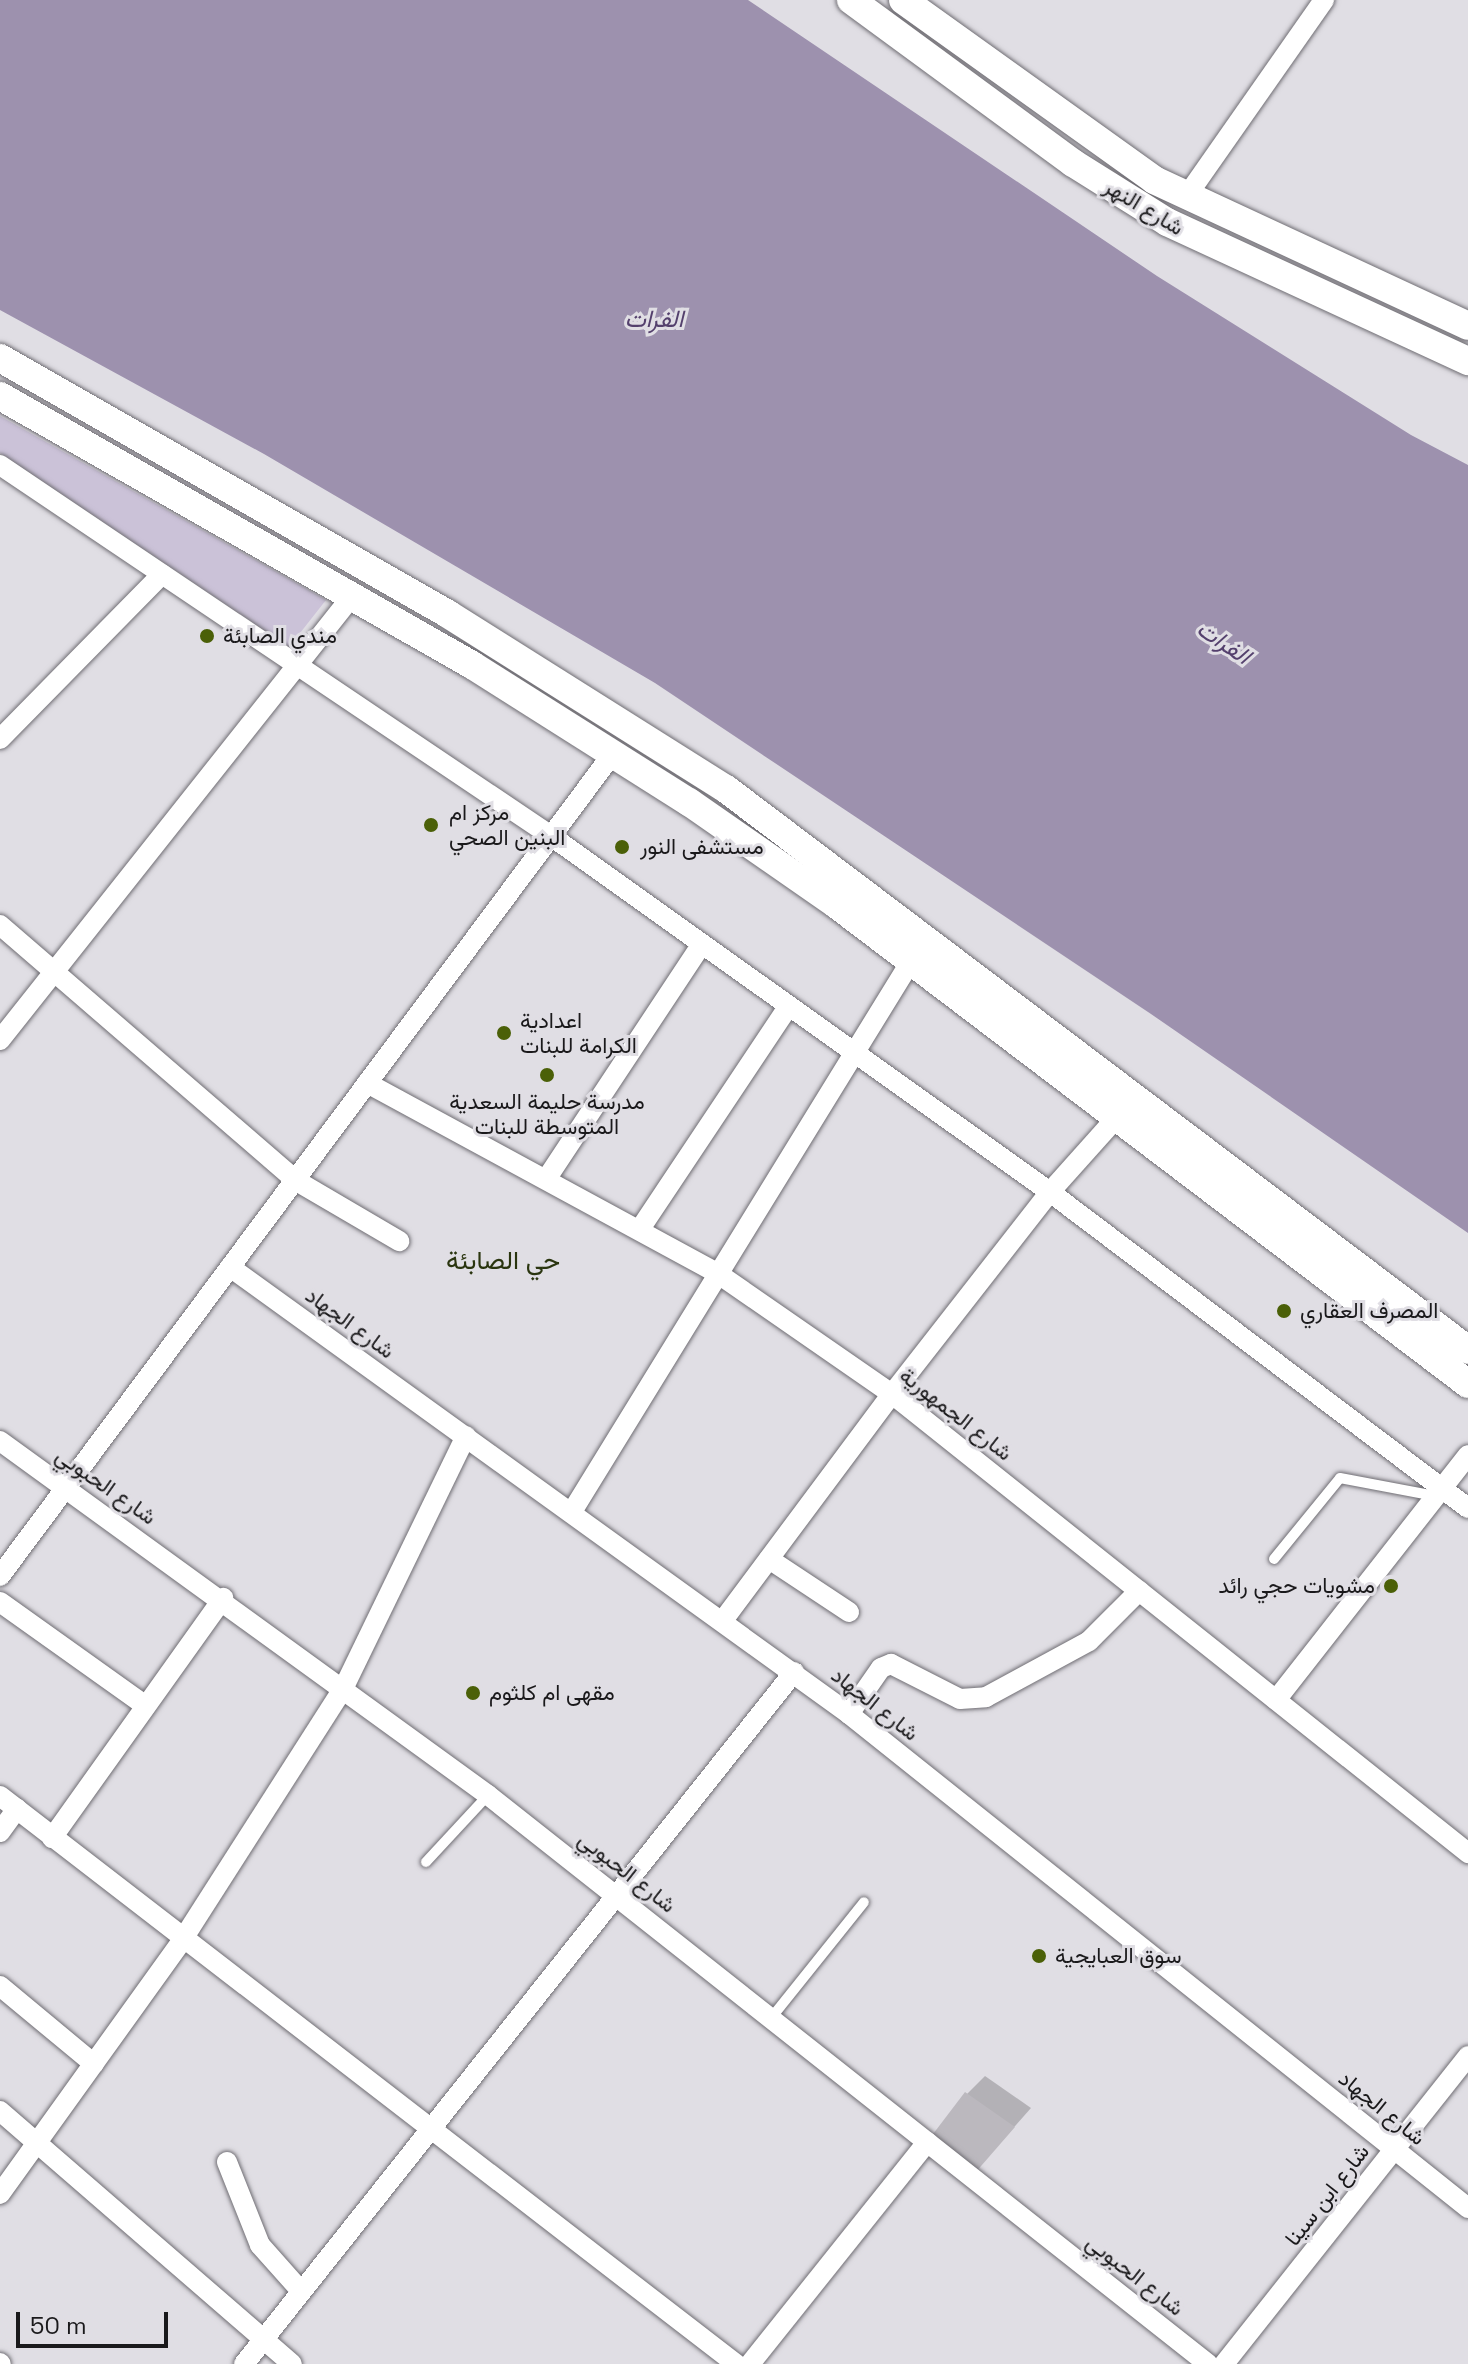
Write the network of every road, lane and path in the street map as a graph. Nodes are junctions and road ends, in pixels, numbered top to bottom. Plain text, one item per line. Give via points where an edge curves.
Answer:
1 (851, 0) edge
2 (903, 0) edge
3 (1324, 0) edge
4 (1186, 197) junction
5 (1468, 326) edge
6 (0, 358) edge
7 (1468, 361) edge
8 (0, 396) edge
9 (0, 465) edge
10 (162, 574) junction
11 (352, 596) junction
12 (295, 667) junction
13 (0, 739) edge
14 (614, 752) junction
15 (551, 836) junction
16 (0, 925) edge
17 (701, 945) junction
18 (911, 961) junction
19 (53, 974) junction
20 (788, 1007) junction
21 (1030, 1034) junction
22 (0, 1040) edge
23 (855, 1055) junction
24 (367, 1083) junction
25 (1118, 1116) junction
26 (547, 1178) junction
27 (295, 1180) junction
28 (1050, 1192) junction
29 (640, 1229) junction
30 (399, 1241) dead end
31 (230, 1267) junction
32 (720, 1275) junction
33 (1468, 1350) edge
34 (1468, 1384) edge
35 (892, 1394) junction
36 (466, 1436) junction
37 (0, 1441) edge
38 (1468, 1455) edge
39 (67, 1487) junction
40 (1440, 1493) junction
41 (1468, 1508) edge
42 (573, 1510) junction
43 (769, 1559) junction
44 (1274, 1559) dead end
45 (0, 1576) edge
46 (1139, 1591) junction
47 (223, 1598) junction
48 (0, 1602) edge
49 (849, 1612) dead end
50 (724, 1619) junction
51 (794, 1672) junction
52 (344, 1687) junction
53 (1276, 1700) junction
54 (146, 1706) junction
55 (849, 1714) junction
56 (488, 1795) junction
57 (0, 1796) edge
58 (17, 1809) junction
59 (0, 1832) edge
60 (52, 1838) junction
61 (1468, 1853) edge
62 (426, 1862) dead end
63 (618, 1895) junction
64 (864, 1902) dead end
65 (183, 1939) junction
66 (0, 1986) edge
67 (772, 2017) junction
68 (1468, 2056) edge
69 (94, 2064) junction
70 (0, 2111) edge
71 (428, 2130) junction
72 (927, 2142) junction
73 (38, 2144) junction
74 (1394, 2149) junction
75 (227, 2162) dead end
76 (0, 2194) edge
77 (1468, 2208) edge
78 (301, 2291) junction
79 (264, 2339) junction
80 (244, 2364) edge
81 (292, 2364) edge
82 (736, 2364) edge
83 (750, 2364) edge
84 (1208, 2364) edge
85 (1224, 2364) edge

1 - 7 main road, شارع النهر via 1073,163 1155,215
2 - 4 main road, شارع النهر via 1116,156
3 - 4 street
4 - 5 main road, شارع النهر
6 - 21 main road via 409,591 726,789
8 - 11 main road
9 - 10 street
10 - 12 street
10 - 13 street
11 - 12 street
11 - 14 main road
12 - 15 street
12 - 19 street
14 - 15 street
14 - 18 main road
15 - 17 street
15 - 24 street
16 - 19 street
17 - 20 street
17 - 26 street
18 - 21 main road
18 - 23 street
19 - 22 street
19 - 27 street
20 - 23 street
20 - 29 street
21 - 25 main road
21 - 33 main road
23 - 28 street
23 - 32 street
24 - 26 street, شارع الجمهورية
24 - 27 street
25 - 28 street
25 - 34 main road
26 - 29 street, شارع الجمهورية
27 - 30 street
27 - 31 street
28 - 35 street
28 - 40 street
29 - 32 street, شارع الجمهورية
31 - 36 street, شارع الجهاد
31 - 39 street
32 - 35 street, شارع الجمهورية
32 - 42 street
35 - 43 street
35 - 46 street, شارع الجمهورية
36 - 42 street, شارع الجهاد
36 - 52 street
37 - 39 street, شارع الحبوبي
38 - 40 street
39 - 45 street
39 - 47 street, شارع الحبوبي
40 - 41 street
40 - 44 lane via 1340,1478
40 - 53 street
42 - 50 street, شارع الجهاد
43 - 49 street
43 - 50 street
46 - 53 street, شارع الجمهورية
46 - 55 street via 1089,1641 986,1697 960,1699 891,1664 881,1668
47 - 52 street, شارع الحبوبي
47 - 54 street
48 - 54 street
50 - 51 street, شارع الجهاد
51 - 55 street, شارع الجهاد
51 - 63 street
52 - 56 street, شارع الحبوبي
52 - 65 street
53 - 61 street, شارع الجمهورية
54 - 60 street
55 - 74 street, شارع الجهاد
56 - 62 lane
56 - 63 street, شارع الحبوبي
57 - 58 street
58 - 59 street
58 - 60 street
60 - 65 street
63 - 67 street, شارع الحبوبي
63 - 71 street
64 - 67 lane
65 - 69 street
65 - 71 street
66 - 69 street
67 - 72 street, شارع الحبوبي
68 - 74 street, شارع ابن سينا
69 - 73 street
70 - 73 street
71 - 78 street
71 - 82 street
72 - 83 street
72 - 84 street, شارع الحبوبي
73 - 76 street
73 - 79 street
74 - 77 street, شارع الجهاد
74 - 85 street, شارع ابن سينا
75 - 78 street via 260,2245
78 - 79 street
79 - 80 street
79 - 81 street

